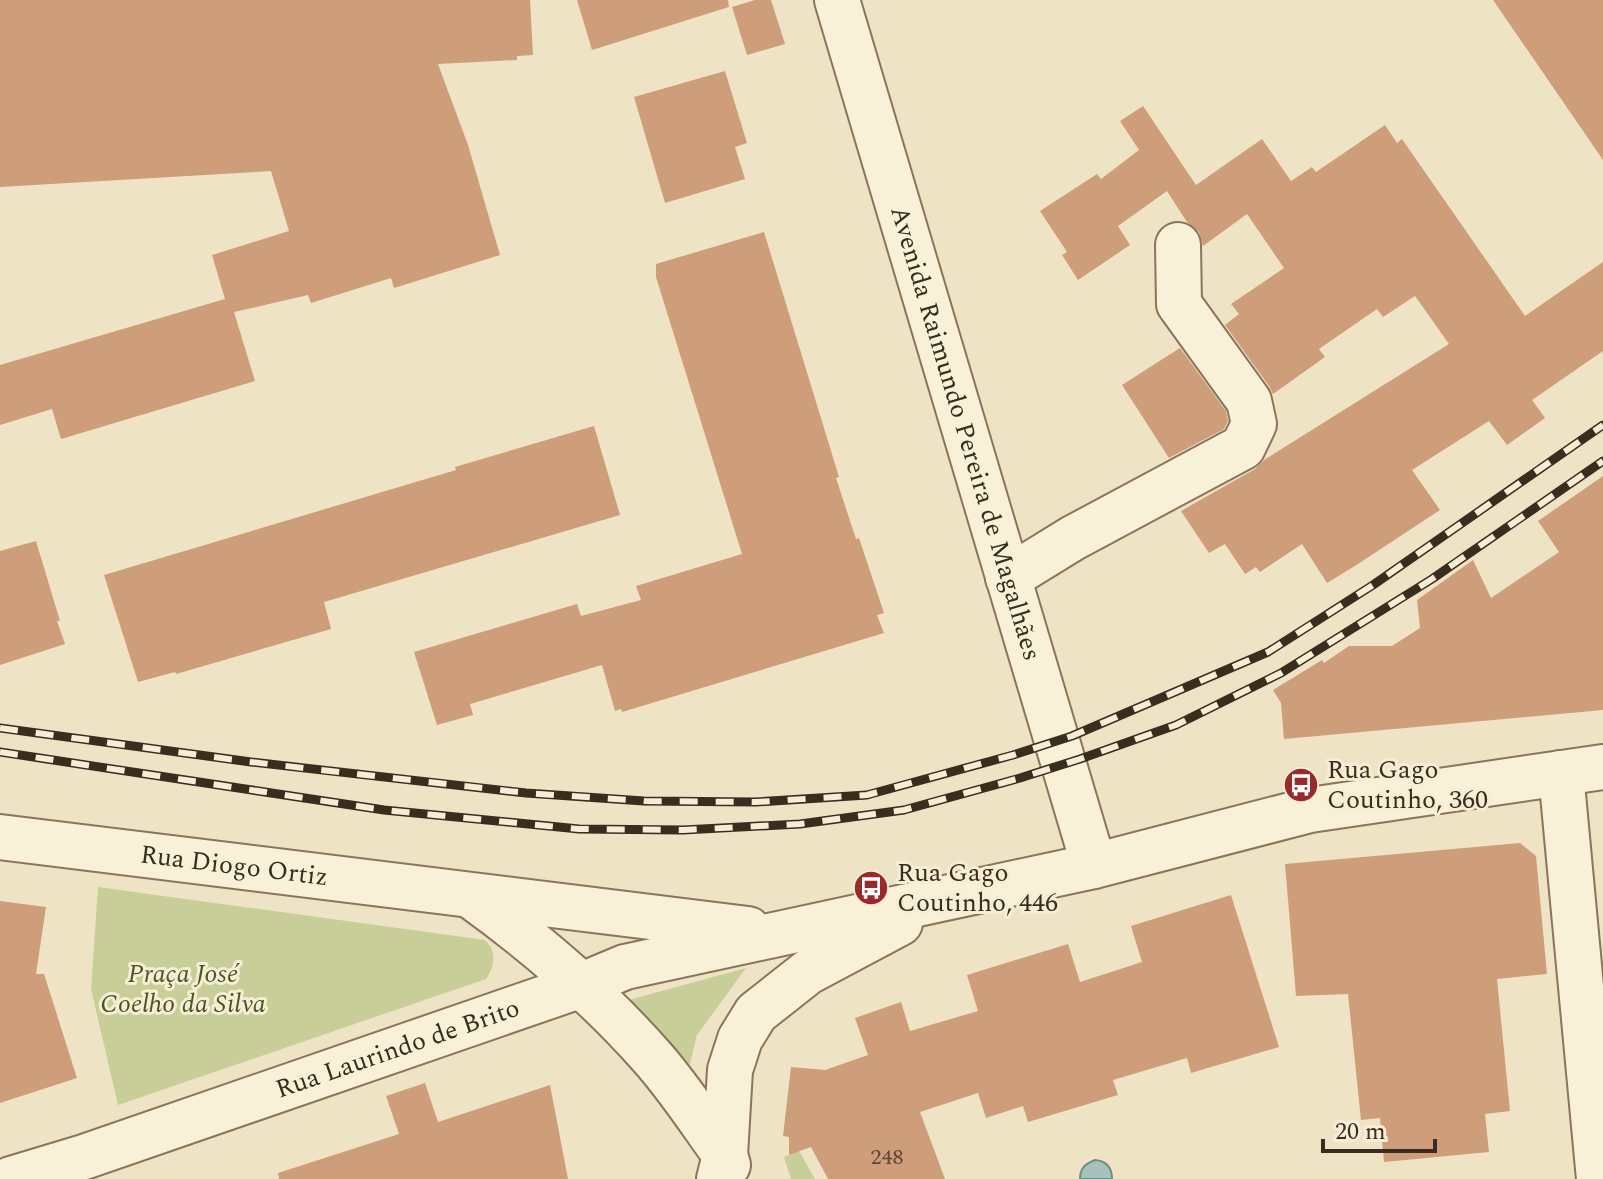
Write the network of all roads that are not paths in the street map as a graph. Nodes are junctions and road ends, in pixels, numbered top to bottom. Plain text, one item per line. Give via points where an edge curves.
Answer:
1 (837, 0) edge
2 (1178, 245) dead end
3 (1008, 578) junction
4 (1582, 770) edge
5 (0, 837) edge
6 (1094, 866) junction
7 (469, 894) junction
8 (952, 895) junction
9 (787, 933) junction
10 (537, 946) junction
11 (591, 994) junction
12 (533, 1001) junction
13 (85, 1168) edge
14 (726, 1171) edge
15 (11, 1179) edge
16 (1599, 1179) edge

1 - 3 street, Avenida Raimundo Pereira de Magalhães
2 - 3 street via 1179,304 1249,401 1254,424 1243,447
3 - 6 street, Avenida Raimundo Pereira de Magalhães
4 - 6 street, Rua Laurindo de Brito via 1310,810
4 - 16 street
5 - 7 street, Rua Diogo Ortiz
6 - 8 street, Rua Laurindo de Brito
7 - 9 street, Rua Diogo Ortiz
7 - 10 street
8 - 9 street, Rua Laurindo de Brito
8 - 14 street via 808,972 756,1013 730,1070
9 - 11 street, Rua Laurindo de Brito via 625,967
10 - 11 street
10 - 12 street
11 - 12 street, Rua Laurindo de Brito
11 - 14 street via 653,1058
12 - 13 street, Rua Laurindo de Brito
13 - 15 street, Rua Laurindo de Brito

